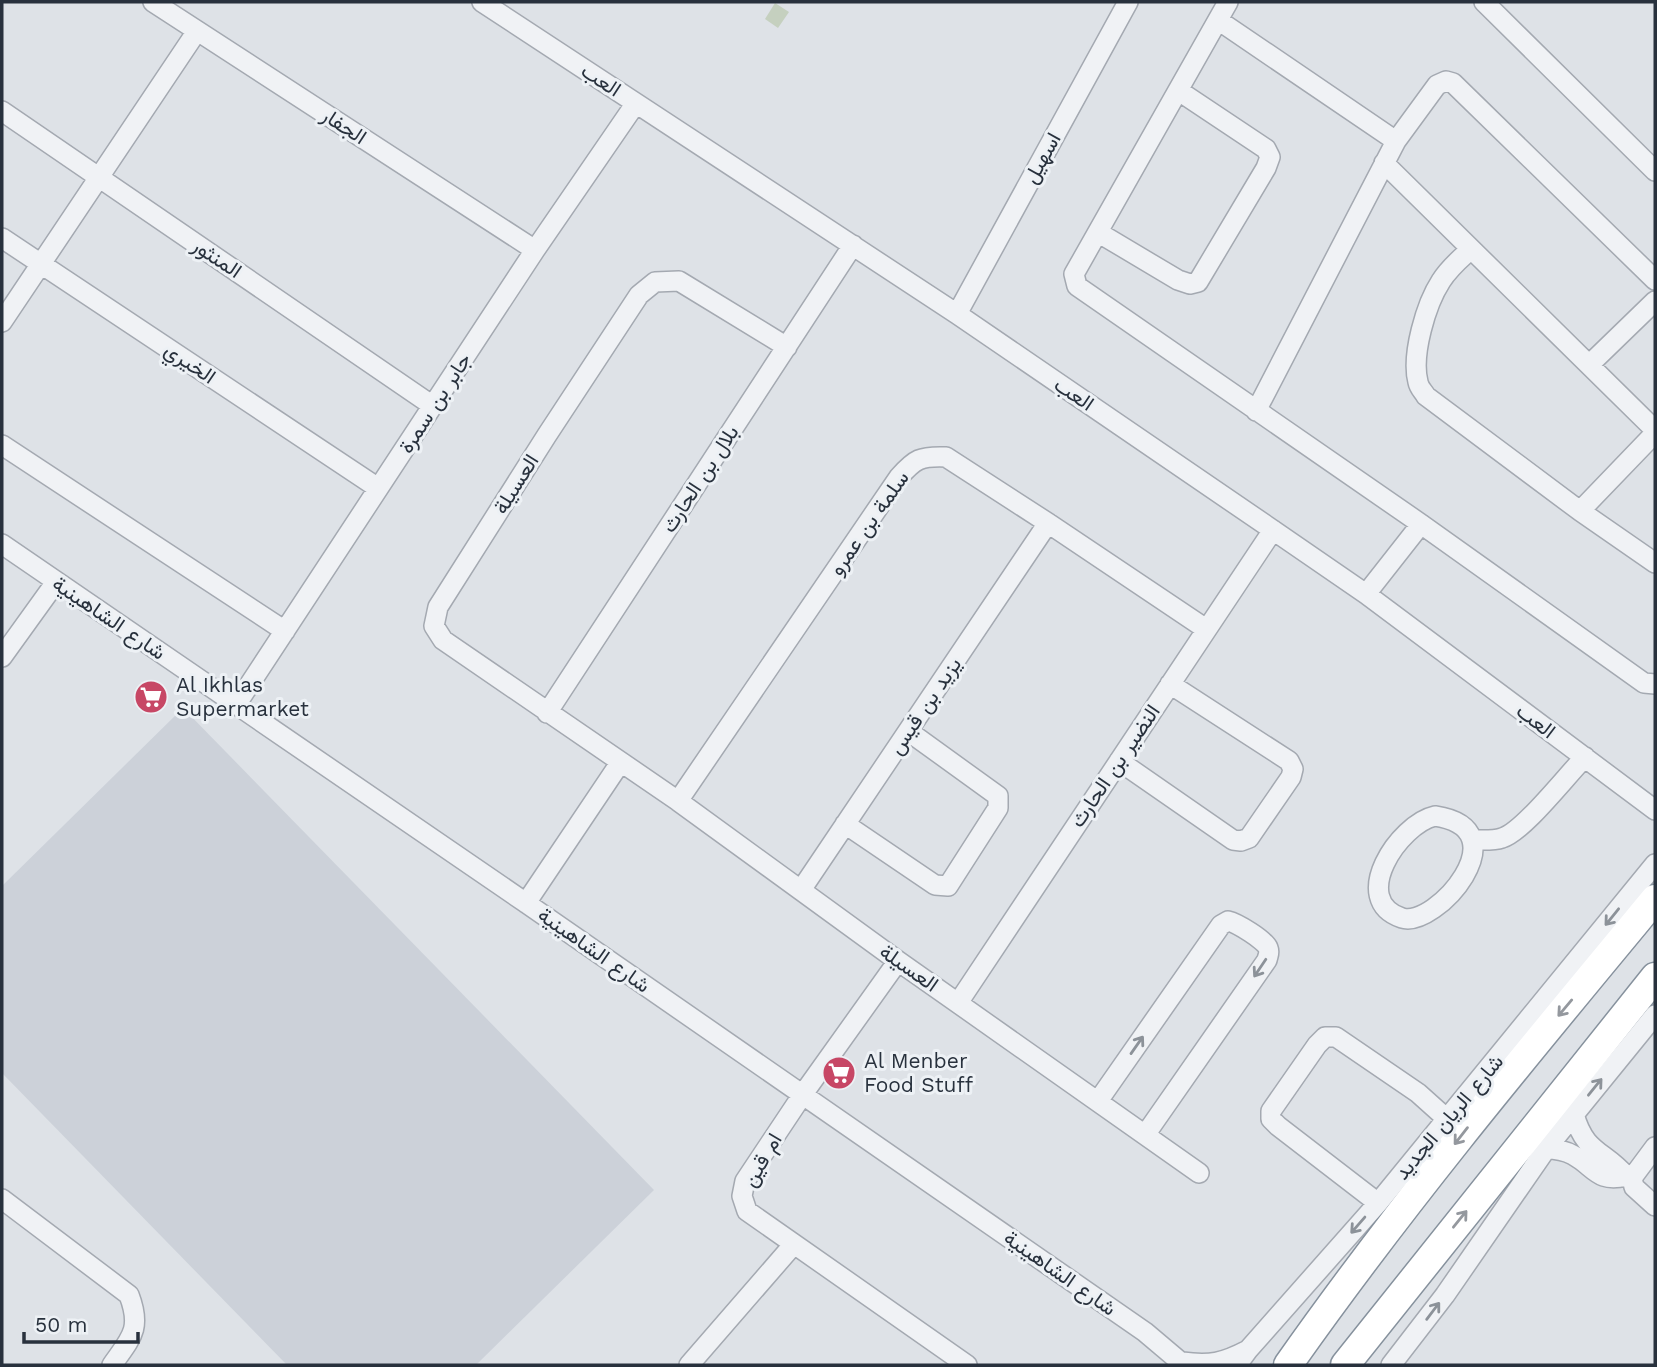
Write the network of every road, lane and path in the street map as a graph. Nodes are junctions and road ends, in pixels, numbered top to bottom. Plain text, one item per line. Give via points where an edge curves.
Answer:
1 (153, 2) edge
2 (482, 2) edge
3 (1128, 2) edge
4 (1228, 2) edge
5 (1484, 2) edge
6 (1218, 20) junction
7 (197, 31) junction
8 (1179, 91) junction
9 (636, 103) junction
10 (2, 111) edge
11 (1395, 142) junction
12 (1384, 163) junction
13 (1653, 165) edge
14 (99, 177) junction
15 (1099, 233) junction
16 (2, 238) edge
17 (853, 245) junction
18 (1471, 249) junction
19 (535, 250) junction
20 (40, 264) junction
21 (1655, 279) edge
22 (1655, 301) edge
23 (957, 314) junction
24 (2, 322) edge
25 (787, 347) junction
26 (1588, 365) junction
27 (433, 406) junction
28 (1256, 411) junction
29 (1655, 431) edge
30 (2, 445) edge
31 (378, 488) junction
32 (1580, 511) junction
33 (1048, 523) junction
34 (1420, 524) junction
35 (1273, 530) junction
36 (2, 544) edge
37 (1655, 563) edge
38 (56, 582) junction
39 (1366, 594) junction
40 (1206, 629) junction
41 (285, 631) junction
42 (2, 657) edge
43 (1170, 684) junction
44 (1655, 684) edge
45 (236, 705) junction
46 (547, 713) junction
47 (908, 731) junction
48 (1585, 757) junction
49 (1119, 761) junction
50 (620, 763) junction
51 (678, 801) junction
52 (1654, 810) edge
53 (845, 824) junction
54 (1474, 840) junction
55 (1655, 864) edge
56 (801, 890) junction
57 (1655, 898) edge
58 (526, 903) junction
59 (898, 961) junction
60 (1655, 976) edge
61 (958, 1003) junction
62 (1655, 1016) edge
63 (803, 1094) junction
64 (1098, 1101) junction
65 (1574, 1114) junction
66 (1447, 1119) junction
67 (1145, 1135) junction
68 (1655, 1147) edge
69 (1546, 1149) junction
70 (1199, 1172) dead end
71 (1629, 1177) junction
72 (2, 1199) edge
73 (1378, 1203) junction
74 (1655, 1206) edge
75 (793, 1244) junction
76 (1356, 1269) junction
77 (1402, 1292) junction
78 (1251, 1360) edge
79 (1183, 1364) edge
80 (112, 1365) edge
81 (689, 1365) edge
82 (967, 1365) edge
83 (1288, 1365) edge
84 (1345, 1365) edge
85 (1368, 1365) edge
86 (1391, 1365) edge

1 - 7 street, الجفار
2 - 9 street, العب
3 - 23 street, اسهيل
4 - 6 street
5 - 13 street
6 - 8 street
6 - 11 street
7 - 14 street
7 - 19 street, الجفار
8 - 15 street
8 - 15 street via 1266,149 1270,157 1266,168 1198,282 1178,280
9 - 17 street, العب
9 - 19 street, جابر بن سمرة
10 - 14 street, المنثور
11 - 12 street
11 - 21 street via 1437,85 1453,83
12 - 18 street
12 - 28 street
14 - 20 street
14 - 27 street, المنثور
15 - 28 street via 1074,274 1077,286
16 - 20 street, الخيري
17 - 23 street, العب
17 - 25 street, بلال بن الحارث
18 - 26 street
18 - 32 street via 1440,282 1431,301 1420,337 1418,386
19 - 27 street, جابر بن سمرة
20 - 24 street
20 - 31 street, الخيري
22 - 26 street
23 - 35 street, العب
25 - 46 street, بلال بن الحارث
25 - 46 street, العسيلة via 679,281 655,282 639,295 547,435 438,607 434,626 443,640
26 - 29 street
27 - 31 street, جابر بن سمرة
28 - 34 street
29 - 32 street
30 - 41 street
31 - 41 street, جابر بن سمرة
32 - 37 street
33 - 40 street, سلمة بن عمرو
33 - 47 street, يزيد بن قيس
33 - 51 street, سلمة بن عمرو via 946,457 914,460
34 - 39 street
34 - 44 street via 1644,683
35 - 39 street, العب
35 - 40 street, النضير بن الحارث
36 - 38 street, شارع الشاهينية
38 - 42 street
38 - 45 street, شارع الشاهينية
39 - 48 street, العب
40 - 43 street, النضير بن الحارث
41 - 45 street, جابر بن سمرة
43 - 49 street, النضير بن الحارث
43 - 49 street via 1289,761 1291,777 1249,838 1233,841
45 - 58 street, شارع الشاهينية
46 - 50 street, العسيلة
47 - 53 street, يزيد بن قيس
47 - 53 street via 998,796 998,808 948,886 935,885
48 - 52 street, العب
48 - 54 street via 1514,830 1503,838
49 - 61 street, النضير بن الحارث
50 - 51 street, العسيلة
50 - 58 street
51 - 56 street, العسيلة
53 - 56 street, يزيد بن قيس
54 - 54 street via 1453,818 1424,818 1396,844 1384,865 1378,884 1380,900 1391,914 1406,920 1420,918 1438,906 1468,869
55 -> 66 street, شارع الريان الجديد
56 - 59 street, العسيلة
57 -> 76 highway, شارع الريان الجديد
58 - 63 street, شارع الشاهينية
59 - 61 street, العسيلة
59 - 63 street, ام قين
77 -> 60 highway
61 - 64 street, العسيلة
65 -> 62 street
63 - 75 street, ام قين via 745,1181 742,1196 747,1211
63 - 79 street, شارع الشاهينية via 1145,1332
64 - 67 street, العسيلة
64 -> 67 street via 1221,925 1236,923 1267,945 1266,960
65 - 69 street
65 - 71 street via 1586,1143
66 - 73 street, شارع الريان الجديد
66 - 73 street via 1418,1093 1336,1037 1325,1037 1317,1045 1270,1111 1271,1119
67 - 70 street, العسيلة
68 - 71 street
69 - 71 street via 1574,1155 1602,1177
86 -> 69 street via 1446,1295
71 - 74 street
72 - 80 street via 129,1295 135,1331
73 -> 78 street, شارع الريان الجديد
75 - 81 street
75 - 82 street, ام قين
76 - 78 highway
76 - 83 highway, شارع الريان الجديد
77 - 84 highway
77 - 85 highway via 1383,1342
78 - 79 street, شارع الشاهينية

